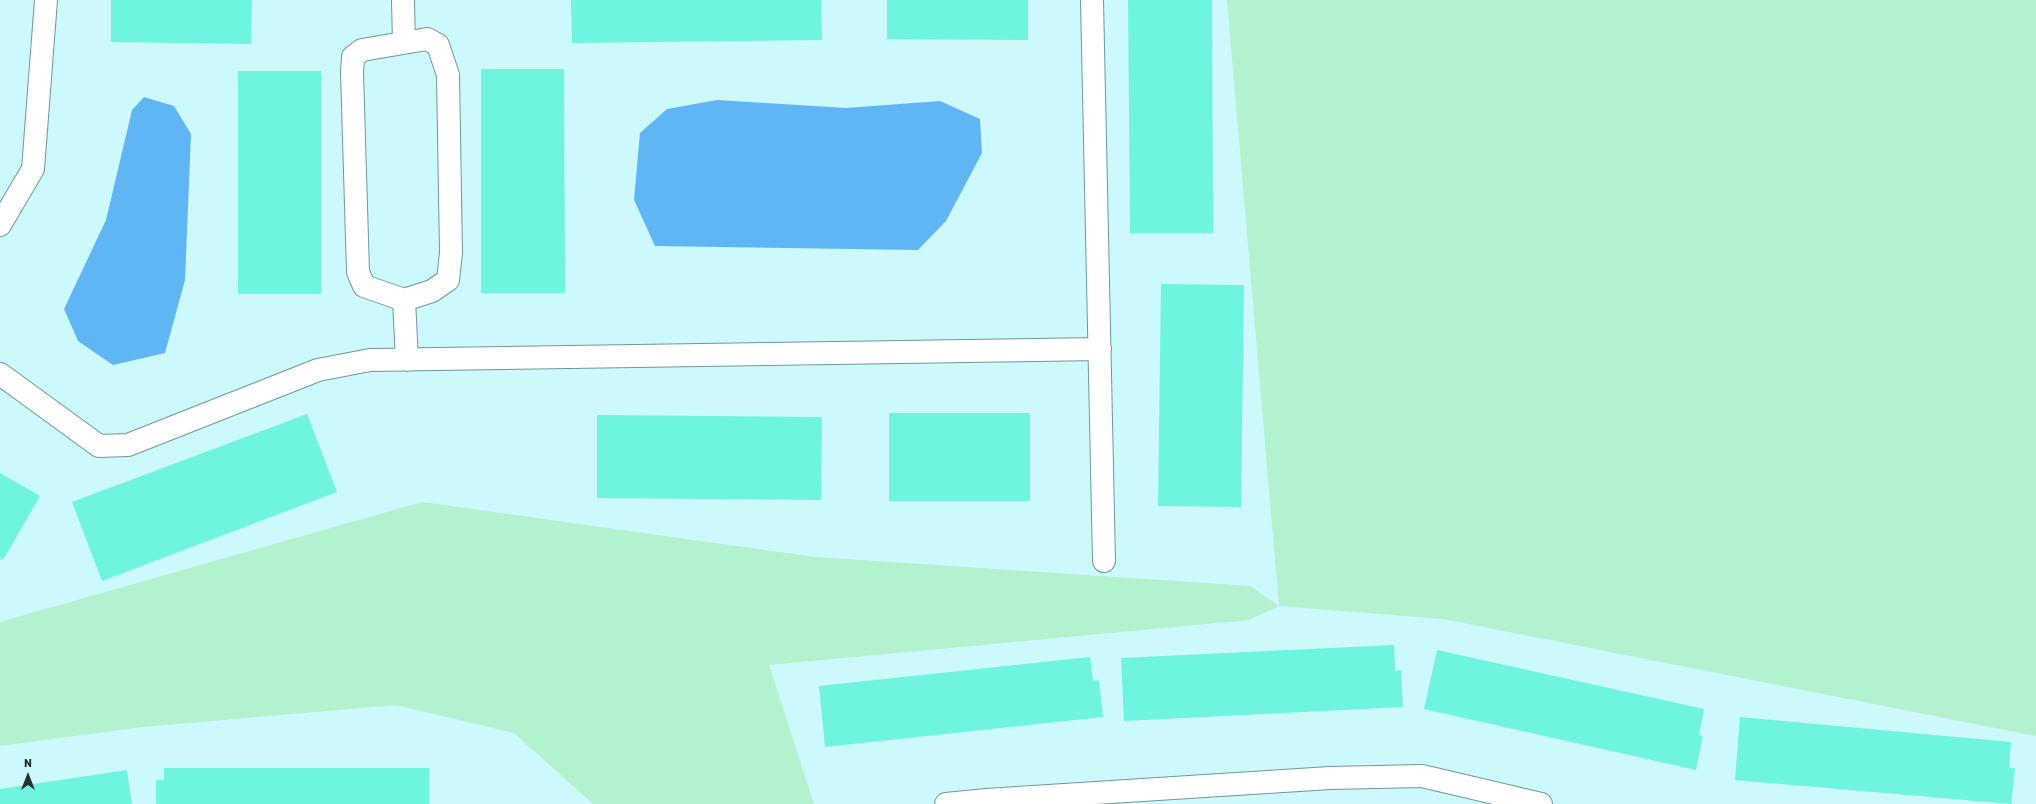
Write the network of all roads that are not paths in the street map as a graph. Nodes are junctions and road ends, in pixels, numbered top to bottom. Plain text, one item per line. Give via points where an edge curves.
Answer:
1 (46, 0) edge
2 (403, 0) edge
3 (1092, 0) edge
4 (404, 42) junction
5 (0, 225) edge
6 (404, 300) junction
7 (1100, 349) junction
8 (407, 360) junction
9 (0, 374) edge
10 (1104, 561) dead end
11 (987, 802) edge
12 (946, 804) edge
13 (1541, 804) edge

1 - 5 street via 34,169
2 - 4 street
3 - 7 street
4 - 6 street via 427,39 438,45 448,75 451,253 448,280 432,292
4 - 6 street via 362,50 353,57 352,72 358,272 364,286
6 - 8 street
7 - 8 street
7 - 10 street
8 - 9 street via 370,360 318,370 128,445 99,446
11 - 12 street
11 - 13 street via 1330,778 1422,776

